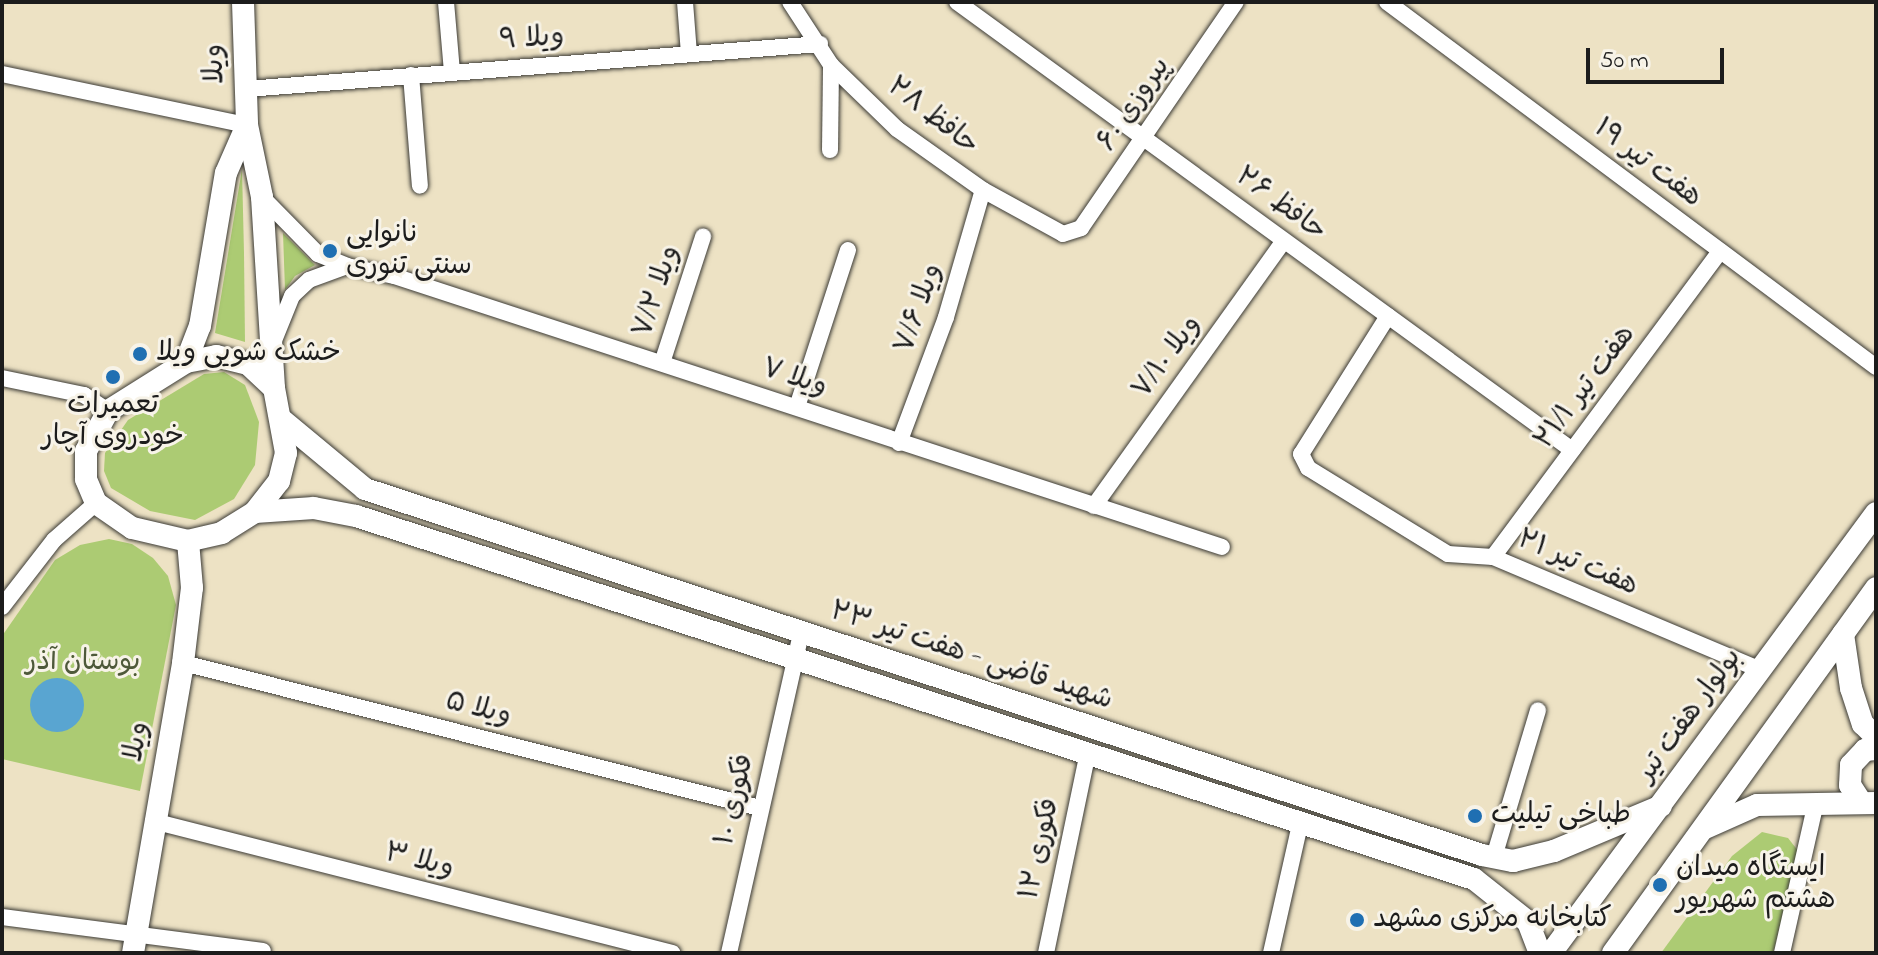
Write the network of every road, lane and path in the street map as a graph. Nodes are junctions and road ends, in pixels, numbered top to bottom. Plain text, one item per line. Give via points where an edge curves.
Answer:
1 (243, 2) edge
2 (446, 2) edge
3 (685, 2) edge
4 (790, 2) edge
5 (957, 2) edge
6 (1236, 2) edge
7 (1387, 2) edge
8 (820, 44) junction
9 (689, 54) junction
10 (831, 65) junction
11 (452, 72) junction
12 (2, 74) edge
13 (411, 75) junction
14 (247, 89) junction
15 (247, 125) junction
16 (1145, 138) junction
17 (830, 150) dead end
18 (420, 186) dead end
19 (983, 190) junction
20 (262, 197) junction
21 (1073, 232) joint
22 (703, 237) dead end
23 (1284, 241) junction
24 (848, 250) dead end
25 (1720, 251) junction
26 (347, 266) junction
27 (1388, 316) junction
28 (271, 348) junction
29 (186, 362) junction
30 (662, 363) junction
31 (1876, 367) edge
32 (2, 378) edge
33 (274, 388) junction
34 (797, 407) junction
35 (108, 411) junction
36 (282, 420) junction
37 (899, 443) junction
38 (1572, 450) junction
39 (96, 503) junction
40 (1094, 506) junction
41 (255, 512) junction
42 (1876, 513) edge
43 (188, 541) junction
44 (1222, 547) dead end
45 (1493, 557) junction
46 (1876, 588) edge
47 (3, 604) edge
48 (801, 633) junction
49 (1843, 634) junction
50 (795, 658) junction
51 (183, 663) junction
52 (1761, 670) junction
53 (1538, 710) dead end
54 (1876, 737) edge
55 (1876, 749) edge
56 (1087, 756) junction
57 (1816, 802) junction
58 (1868, 803) edge
59 (1661, 806) junction
60 (760, 808) junction
61 (153, 821) junction
62 (1300, 824) junction
63 (1695, 834) junction
64 (1504, 859) junction
65 (1500, 896) junction
66 (2, 917) edge
67 (135, 943) edge
68 (263, 951) dead end
69 (672, 953) edge
70 (729, 953) edge
71 (1046, 953) edge
72 (1271, 953) edge
73 (1540, 953) edge
74 (1551, 953) edge
75 (1613, 953) edge
76 (1782, 953) edge

1 - 14 street, ویلا
2 - 11 street
3 - 9 street
4 - 8 street, حافظ ۲۸
5 - 16 street, حافظ ۲۶
6 - 16 street, پیروزی ۶۰
7 - 25 street, هفت تیر ۱۹
8 - 9 street, ویلا ۹
8 - 10 street, حافظ ۲۸
9 - 11 street, ویلا ۹
10 - 17 street
10 - 19 street, حافظ ۲۸ via 897,129
11 - 13 street, ویلا ۹
12 - 15 street
13 - 14 street, ویلا ۹
13 - 18 street
14 - 15 street, ویلا
15 - 20 street, ویلا
15 - 29 street, ویلا via 226,173 200,326
16 - 21 street, پیروزی ۶۰
16 - 23 street, حافظ ۲۶
19 - 21 street, حافظ ۲۸ via 1063,234
19 - 37 street, ویلا ۷/۶ via 946,317
20 - 26 street, ویلا ۷ via 318,254
20 - 28 street, ویلا
22 - 30 street, ویلا ۷/۲
23 - 27 street, حافظ ۲۶
23 - 40 street, ویلا ۷/۱۰
24 - 34 street
25 - 31 street, هفت تیر ۱۹
25 - 38 street, هفت تیر ۲۱/۱
26 - 28 street via 309,280 292,296
26 - 30 street, ویلا ۷ via 394,276
27 - 38 street, حافظ ۲۶
27 - 45 street, هفت تیر ۲۱ via 1301,454 1308,468 1448,554
28 - 33 street, ویلا
29 - 33 street via 216,356 248,364
29 - 35 street
30 - 34 street, ویلا ۷
32 - 35 street via 84,395
33 - 36 street
34 - 37 street, ویلا ۷
35 - 39 street via 86,451 86,479
36 - 41 street via 286,453 279,481
36 - 48 street, شهید قاضی - هفت تیر ۲۳ via 365,489
37 - 40 street, ویلا ۷
38 - 45 street, هفت تیر ۲۱/۱
39 - 43 street via 132,528
39 - 47 street via 54,540
40 - 44 street, ویلا ۷
41 - 43 street via 222,533
41 - 50 street, شهید قاضی - هفت تیر ۲۳ via 314,508 356,516
42 - 52 street, بولوار هفت تیر
43 - 51 street, ویلا via 192,588
45 - 52 street, هفت تیر ۲۱
46 - 49 street
48 - 50 street, فکوری ۱۰
48 - 64 street, شهید قاضی - هفت تیر ۲۳
49 - 54 street via 1851,688 1863,724
49 - 63 street
50 - 56 street, شهید قاضی - هفت تیر ۲۳
50 - 60 street, فکوری ۱۰
51 - 60 street, ویلا ۵
51 - 61 street, ویلا
52 - 59 street, بولوار هفت تیر
53 - 64 street
55 - 58 street via 1865,750 1851,765 1850,785
56 - 62 street, شهید قاضی - هفت تیر ۲۳
56 - 71 street, فکوری ۱۲
57 - 58 street
57 - 63 street via 1742,808
57 - 76 street
59 - 64 street via 1591,838
59 - 74 street, بولوار هفت تیر
60 - 70 street, فکوری ۱۰
61 - 67 street, ویلا
61 - 69 street, ویلا ۳
62 - 65 street, شهید قاضی - هفت تیر ۲۳ via 1474,879
62 - 72 street
63 - 75 street
64 - 65 street via 1515,882
65 - 73 street, شهید قاضی - هفت تیر ۲۳ via 1528,922
66 - 67 street
67 - 68 street

